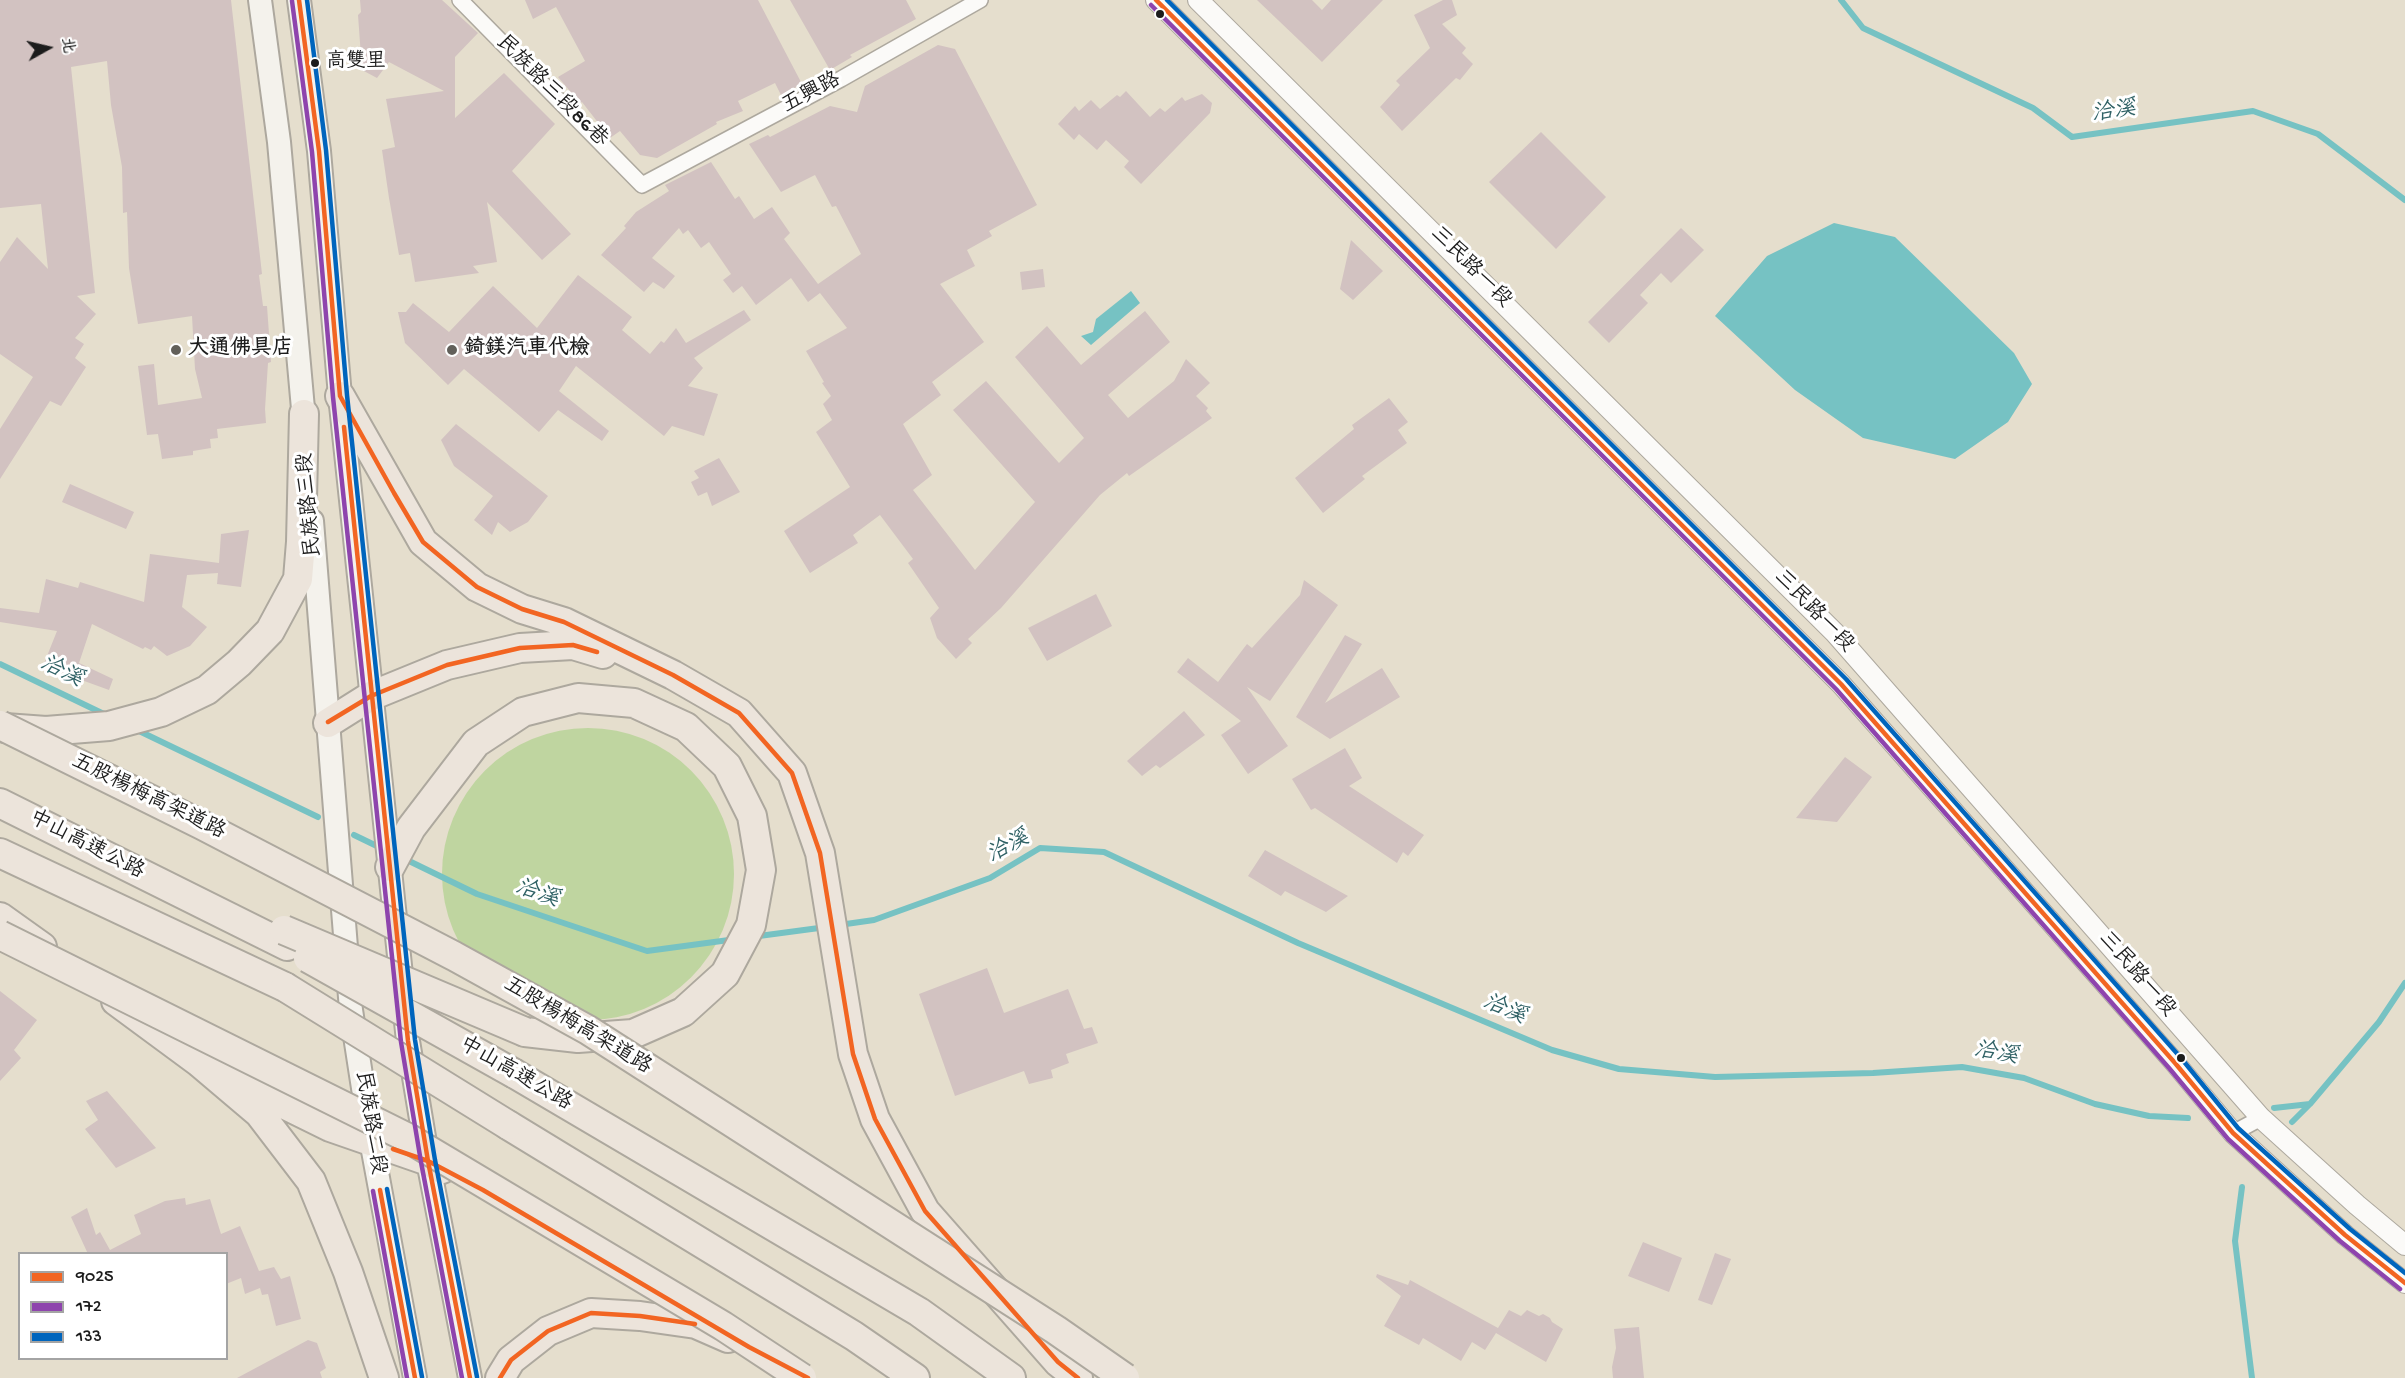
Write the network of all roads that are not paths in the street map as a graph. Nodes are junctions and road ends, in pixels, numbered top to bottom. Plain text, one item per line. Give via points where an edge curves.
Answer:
1 (260, 0) edge
2 (299, 0) edge
3 (460, 0) edge
4 (980, 0) edge
5 (1156, 0) edge
6 (1198, 0) edge
7 (642, 185) joint
8 (340, 396) junction
9 (304, 414) junction
10 (674, 675) junction
11 (372, 696) junction
12 (328, 723) junction
13 (0, 726) edge
14 (0, 803) edge
15 (0, 854) edge
16 (390, 867) junction
17 (0, 917) edge
18 (0, 935) edge
19 (285, 938) junction
20 (351, 1010) joint
21 (200, 1063) junction
22 (2261, 1118) junction
23 (2233, 1133) junction
24 (371, 1140) junction
25 (428, 1161) junction
26 (2405, 1245) edge
27 (2405, 1283) edge
28 (749, 1347) junction
29 (384, 1378) edge
30 (415, 1378) edge
31 (470, 1378) edge
32 (500, 1378) edge
33 (802, 1378) edge
34 (808, 1378) edge
35 (915, 1378) edge
36 (1011, 1378) edge
37 (1077, 1378) edge
38 (1125, 1378) edge

1 - 9 main road, 民族路三段 via 279,142
2 - 8 main road, 民族路三段 via 319,151
3 - 7 street, 民族路三段86巷
4 - 7 street, 五興路 via 842,79
5 - 23 street, 三民路一段 via 1841,684
6 - 22 street, 三民路一段 via 1835,633
8 - 10 highway via 423,542 477,587 522,609 564,622
8 - 11 main road, 民族路三段
9 - 12 main road, 民族路三段
9 - 13 highway via 298,579 270,631 239,663 207,690 161,712 109,726 46,731
10 - 11 highway via 573,645 520,648 447,665
10 - 37 highway via 739,713 792,773 820,853 853,1054 875,1119 925,1211 1058,1362
11 - 12 highway
11 - 16 main road, 民族路三段
12 - 20 main road, 民族路三段
13 - 38 highway, 五股楊梅高架道路, bridge via 202,825 588,1030
14 - 19 highway, 中山高速公路 via 187,897 264,925
15 - 35 highway, 中山高速公路, bridge via 285,987 854,1336
16 - 19 highway, bridge via 411,828 476,743 523,712 578,698 634,703 686,727 727,766 752,816 761,870 751,925 724,974 683,1012 633,1034 578,1038 525,1032
16 - 25 main road, 民族路三段 via 408,1041
17 - 21 highway
18 - 33 highway, bridge via 408,1138 723,1326
19 - 36 highway, 中山高速公路, bridge via 919,1312
20 - 24 main road, 民族路二段
21 - 24 highway via 330,1127
21 - 29 highway via 259,1113 312,1181
22 - 23 street
22 - 26 street, 三民路一段
23 - 27 street, 三民路一段 via 2345,1235
24 - 25 highway
24 - 30 main road, 民族路二段
25 - 28 highway
25 - 31 main road
28 - 32 highway via 696,1324 591,1313 548,1331 511,1360
28 - 34 highway

